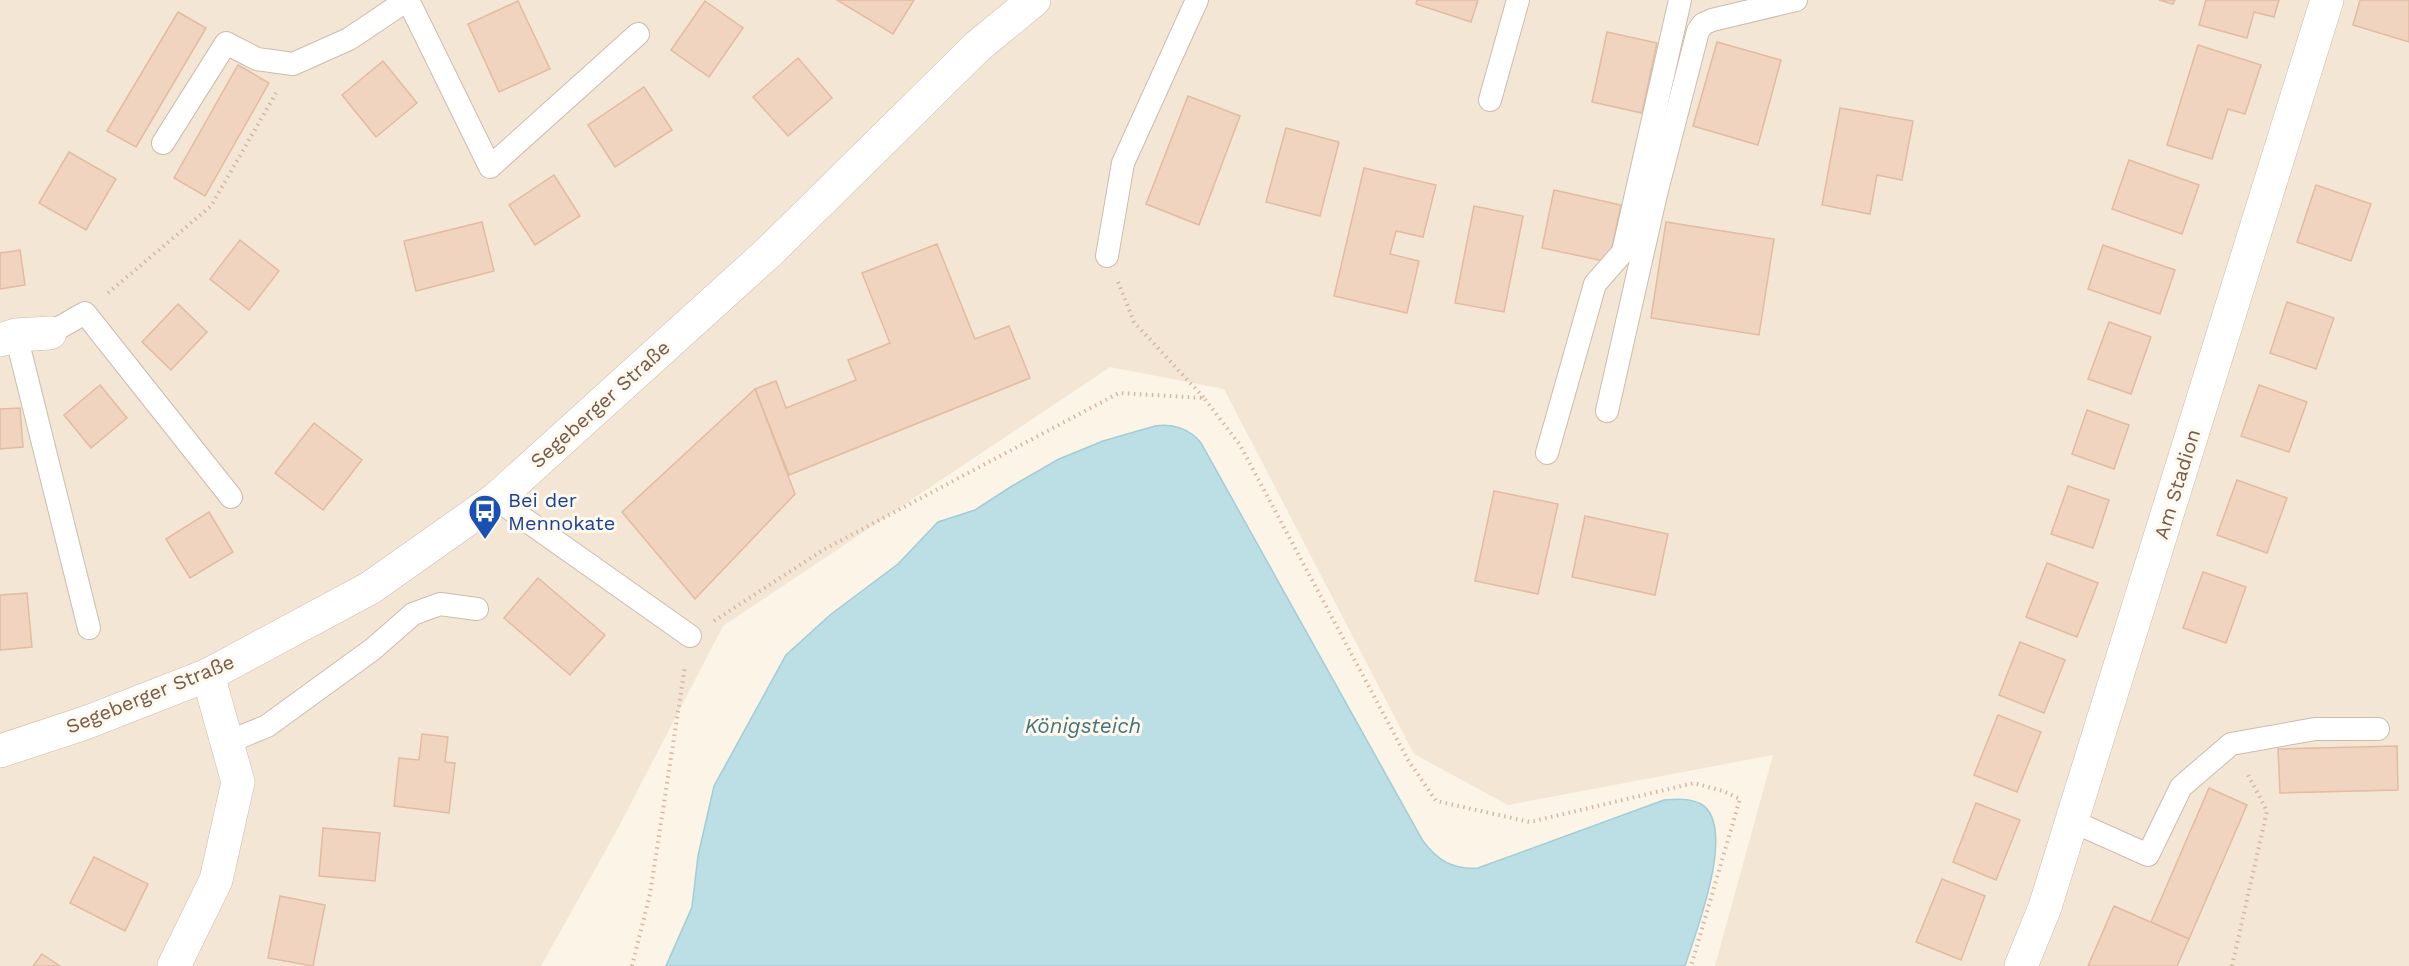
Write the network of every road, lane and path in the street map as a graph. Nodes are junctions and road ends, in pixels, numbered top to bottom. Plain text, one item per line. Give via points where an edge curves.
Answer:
1 (408, 0) edge
2 (1033, 0) edge
3 (1197, 0) edge
4 (1518, 0) edge
5 (1680, 0) edge
6 (1796, 0) edge
7 (2327, 0) edge
8 (638, 34) dead end
9 (293, 64) junction
10 (1490, 100) dead end
11 (163, 143) dead end
12 (1107, 256) joint
13 (85, 313) junction
14 (50, 333) joint
15 (8, 337) edge
16 (1204, 398) junction
17 (1607, 411) dead end
18 (1547, 453) dead end
19 (231, 497) dead end
20 (496, 499) junction
21 (477, 609) dead end
22 (89, 628) dead end
23 (690, 636) junction
24 (208, 675) junction
25 (2378, 729) dead end
26 (226, 743) junction
27 (2231, 744) junction
28 (0, 751) edge
29 (2072, 821) junction
30 (174, 966) edge
31 (632, 966) edge
32 (1690, 966) edge
33 (2021, 966) edge
34 (2232, 966) edge

1 - 8 lane via 490,167
1 - 9 lane via 348,39
2 - 20 street, Segeberger Straße via 978,46 769,252
3 - 12 lane via 1123,163
4 - 10 lane
5 - 18 lane via 1623,252 1595,284
6 - 17 lane via 1712,20 1698,31
7 - 29 street, Am Stadion
9 - 11 lane via 257,59 226,43
9 - 13 path via 211,206
12 - 16 path via 1134,322
13 - 14 lane
13 - 19 lane
14 - 15 street
15 - 22 lane
16 - 23 path via 1119,393 823,550
16 - 32 path via 1240,445 1408,760 1436,801 1530,822 1694,783 1740,799
20 - 23 lane
20 - 24 street, Segeberger Straße via 370,588
21 - 26 lane via 440,604 413,614 373,649 267,726
23 - 31 path via 650,894
24 - 26 street
24 - 28 street, Segeberger Straße
25 - 27 lane via 2315,729
26 - 30 street via 238,783 216,880
27 - 29 lane via 2181,787 2148,855
27 - 34 path via 2266,811
29 - 33 street, Am Stadion via 2046,907

